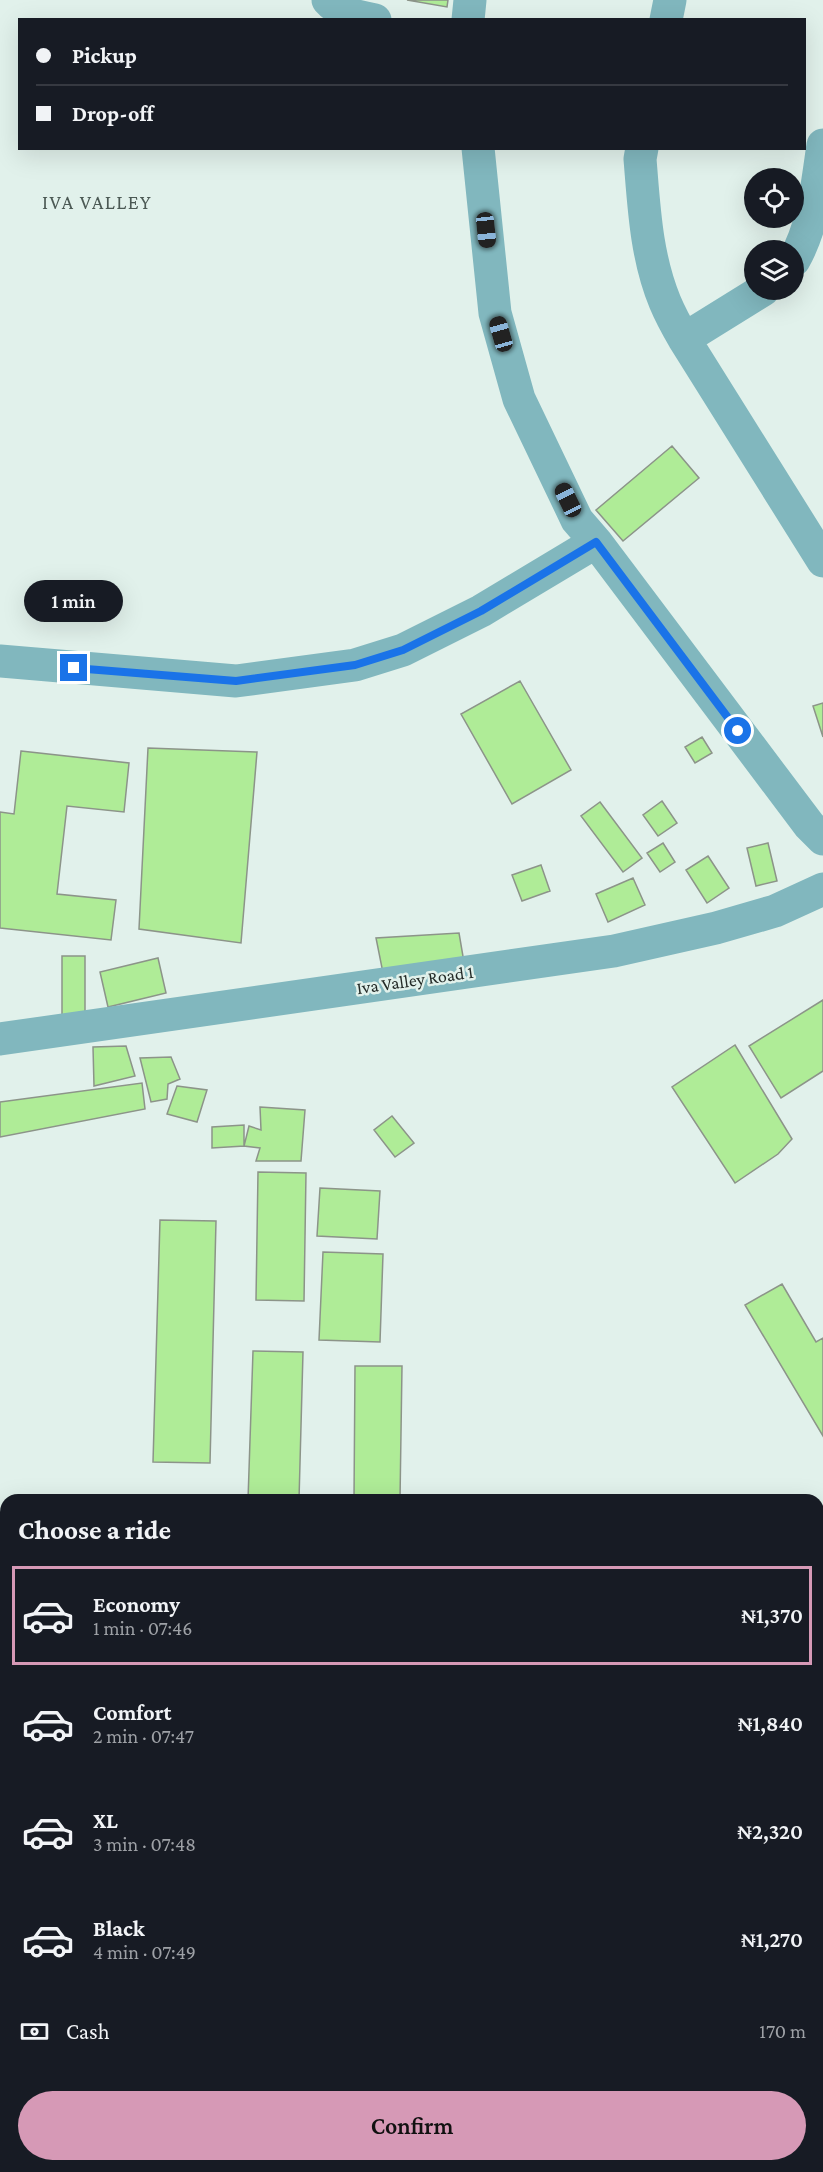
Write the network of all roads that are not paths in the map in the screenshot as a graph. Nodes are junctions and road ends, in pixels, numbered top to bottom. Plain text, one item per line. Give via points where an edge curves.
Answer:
1 (328, 0) edge
2 (470, 0) edge
3 (670, 0) edge
4 (366, 18) edge
5 (468, 18) edge
6 (666, 18) edge
7 (823, 145) edge
8 (478, 150) edge
9 (642, 150) edge
10 (804, 241) edge
11 (747, 300) edge
12 (684, 339) junction
13 (596, 542) junction
14 (823, 561) edge
15 (0, 662) edge
16 (823, 839) edge
17 (823, 889) edge
18 (0, 1039) edge

1 - 4 street
2 - 5 street
3 - 6 street
7 - 10 street
8 - 13 street via 495,313 519,399 577,520
9 - 12 street via 643,201 652,261 665,302
11 - 12 street
12 - 14 street
13 - 15 street via 471,616 403,650 355,665 236,681
13 - 16 street
17 - 18 street, Iva Valley Road 1 via 775,911 614,951

